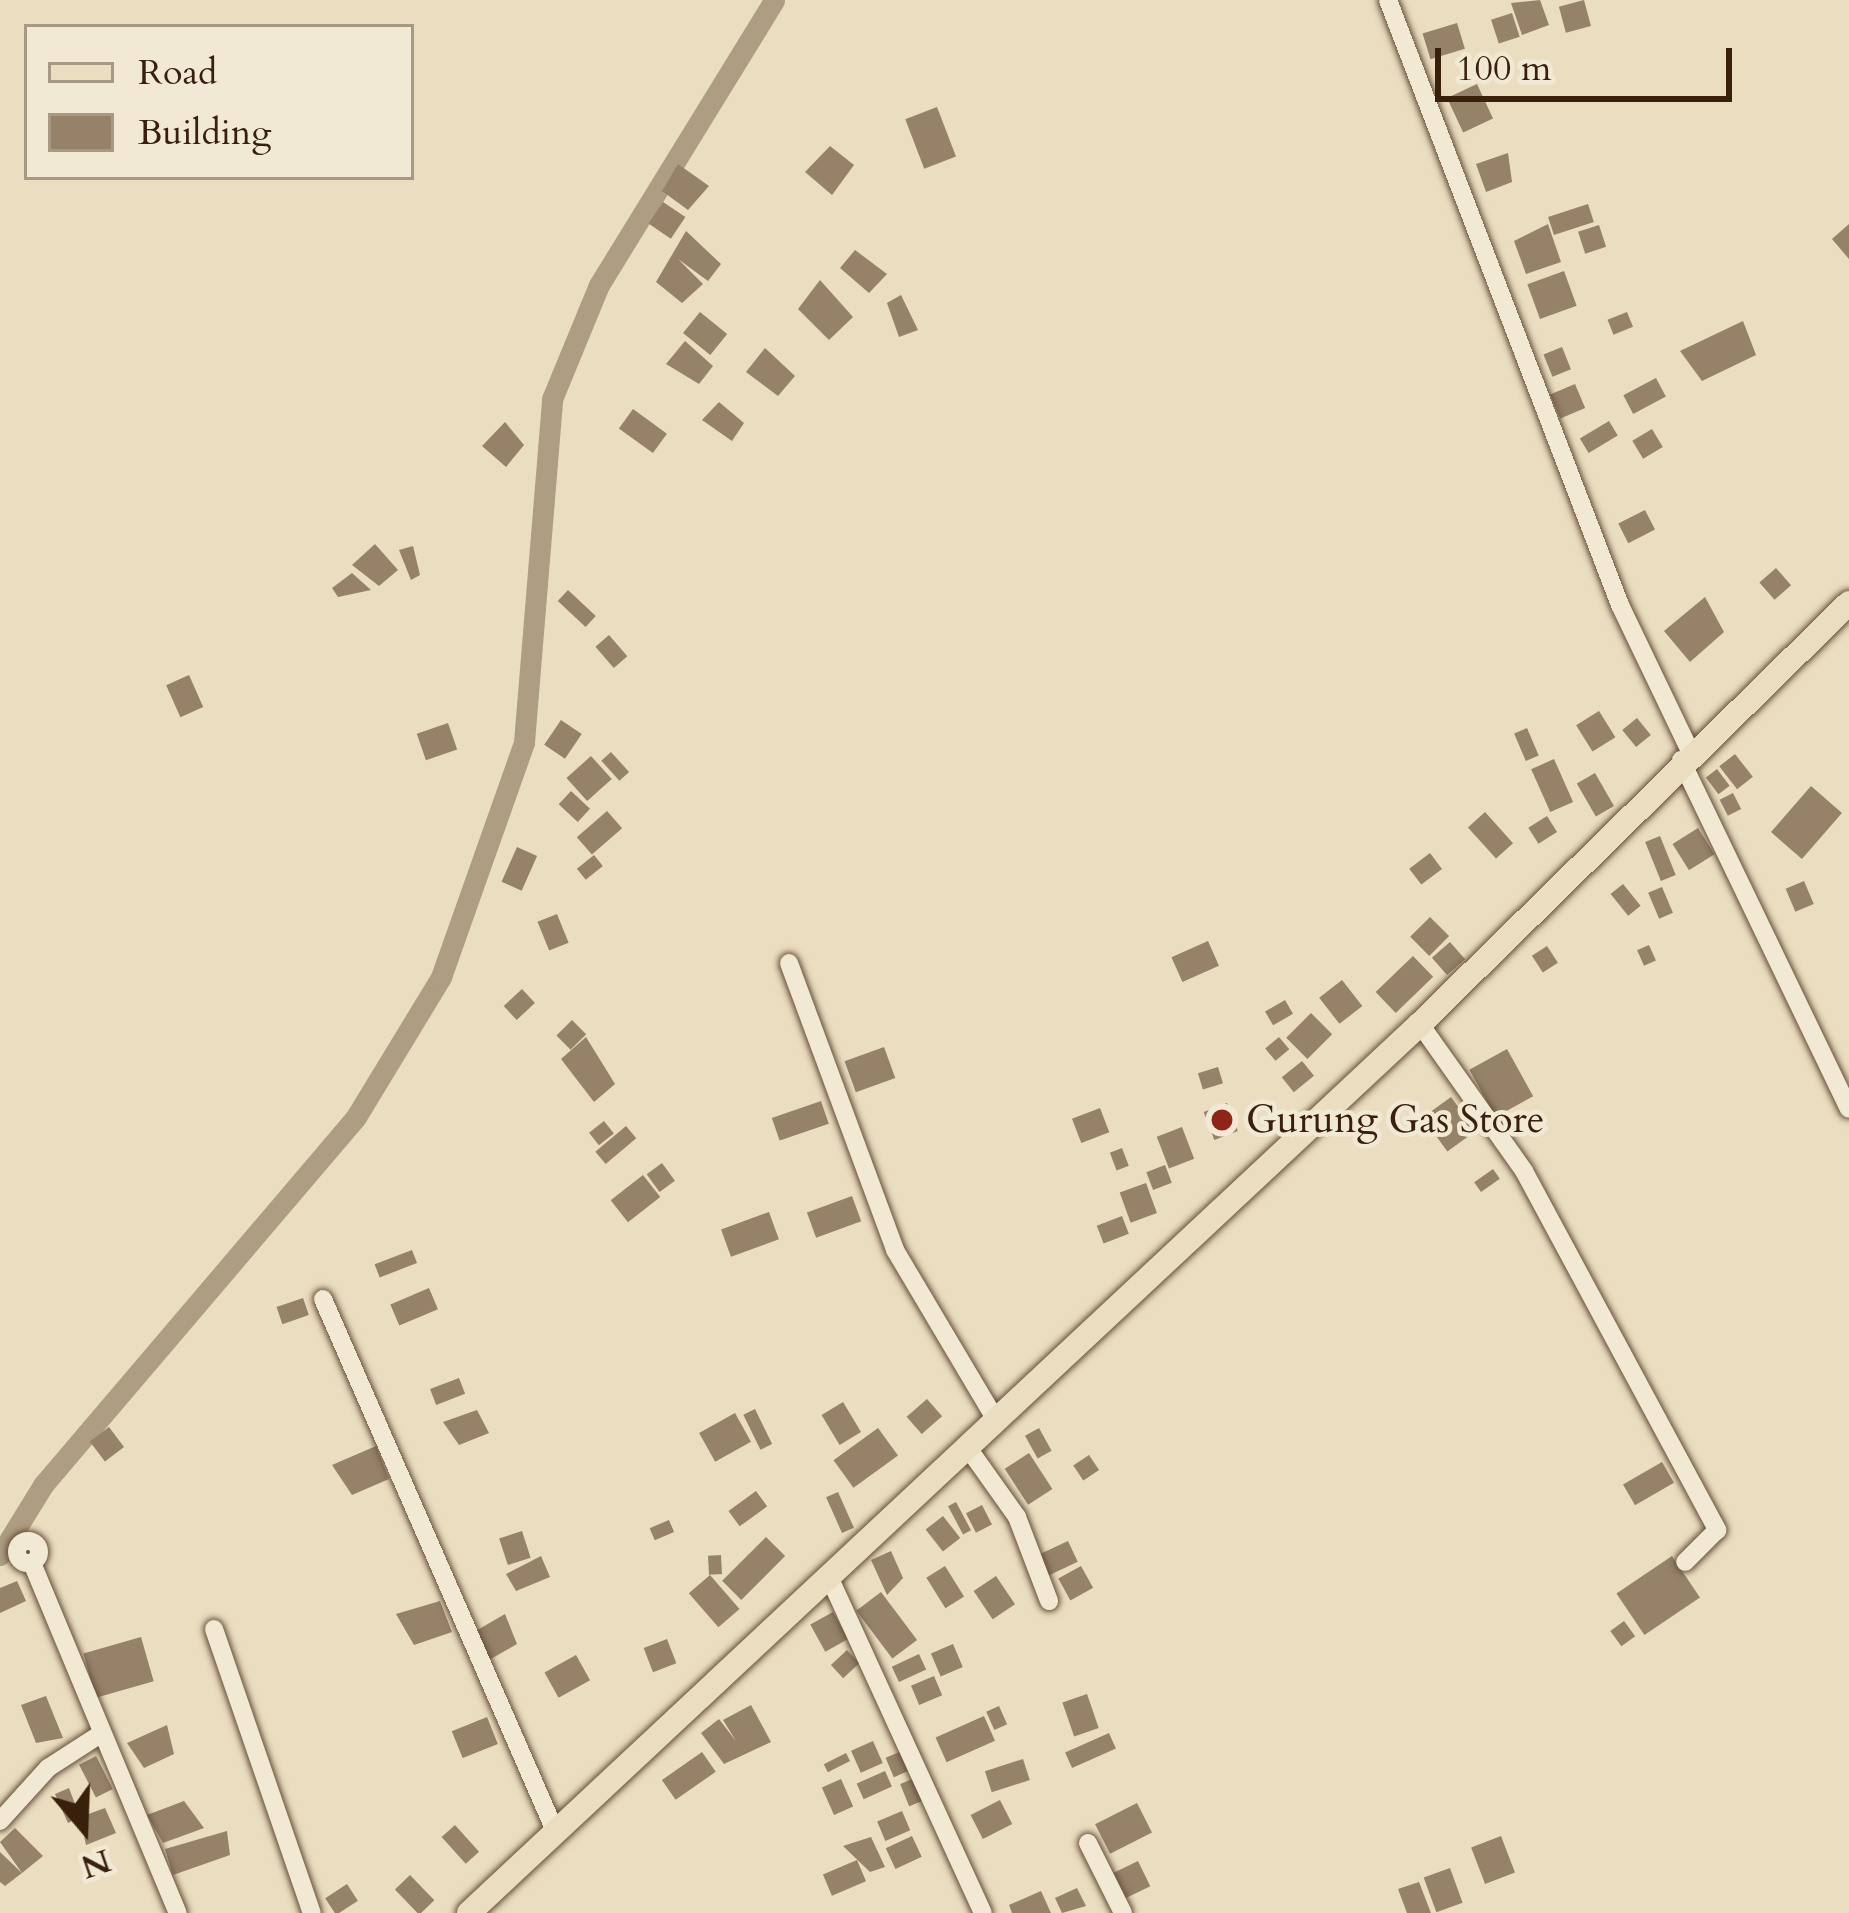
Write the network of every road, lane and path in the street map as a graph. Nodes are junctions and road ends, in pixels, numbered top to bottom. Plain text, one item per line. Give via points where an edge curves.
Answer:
1 (1388, 0) edge
2 (1849, 603) edge
3 (1686, 756) junction
4 (789, 963) dead end
5 (1420, 1024) junction
6 (1849, 1109) edge
7 (323, 1299) dead end
8 (996, 1420) junction
9 (968, 1448) junction
10 (1685, 1562) dead end
11 (32, 1563) dead end
12 (830, 1580) junction
13 (1049, 1600) dead end
14 (214, 1629) dead end
15 (102, 1733) junction
16 (0, 1821) edge
17 (556, 1833) junction
18 (1088, 1843) dead end
19 (178, 1913) edge
20 (312, 1913) edge
21 (469, 1913) edge
22 (983, 1913) edge
23 (1123, 1913) edge

1 - 3 street via 1620,605
2 - 3 main road
3 - 5 main road
3 - 6 street
4 - 8 street via 895,1250
5 - 8 main road
5 - 10 street via 1524,1171 1717,1530
7 - 17 street
8 - 9 main road
9 - 12 main road
9 - 13 street via 1017,1517
11 - 15 street
12 - 17 main road
12 - 22 street
14 - 20 street
15 - 16 street via 48,1768
15 - 19 street
17 - 21 main road
18 - 23 street

